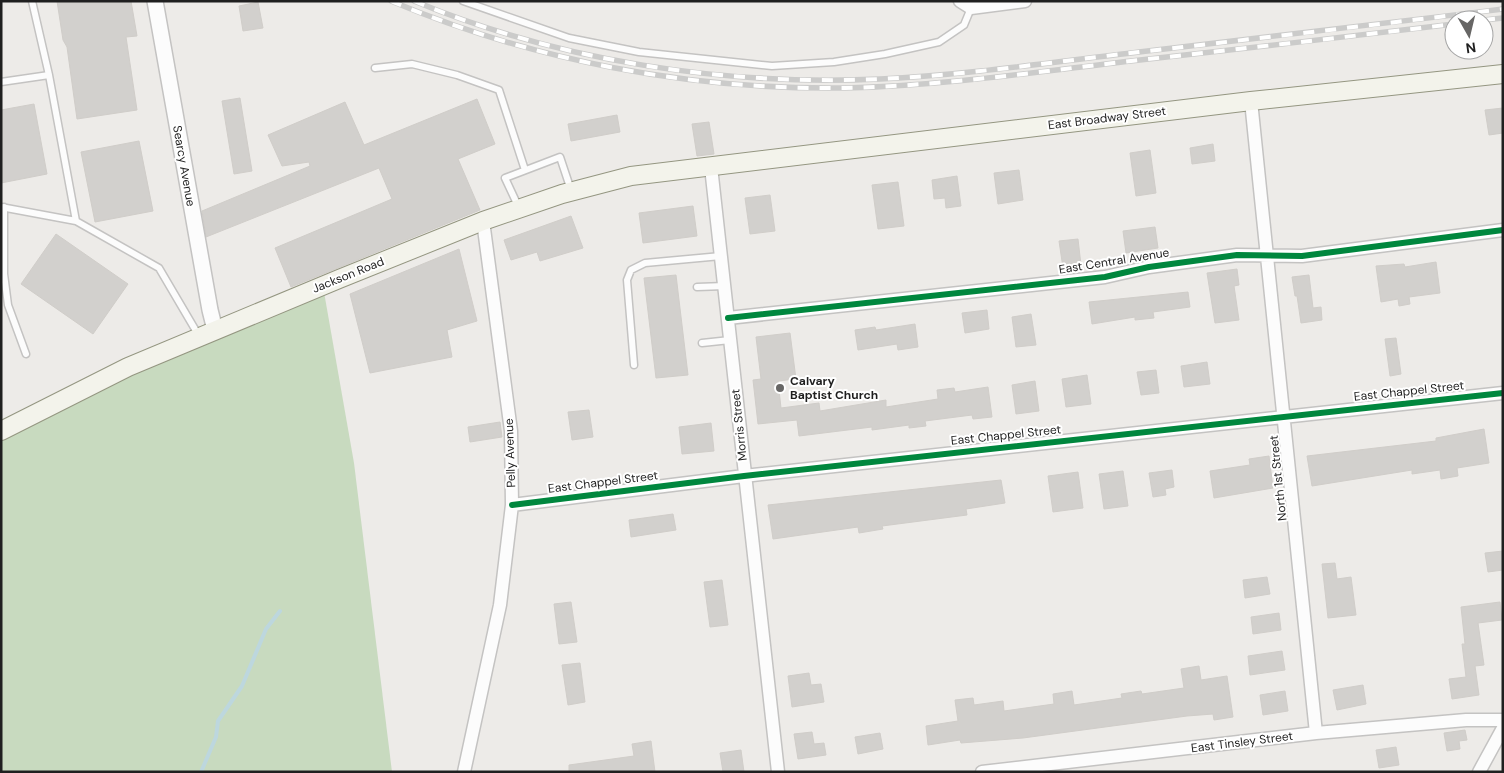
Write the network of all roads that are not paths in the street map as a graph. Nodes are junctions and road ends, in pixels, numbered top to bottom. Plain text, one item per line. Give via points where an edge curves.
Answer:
1 (32, 1) edge
2 (155, 1) edge
3 (463, 1) edge
4 (1025, 1) edge
5 (964, 4) edge
6 (375, 68) dead end
7 (1503, 74) edge
8 (49, 75) junction
9 (1, 82) edge
10 (1251, 101) junction
11 (711, 167) junction
12 (526, 170) junction
13 (571, 192) junction
14 (3, 207) edge
15 (519, 209) junction
16 (76, 221) junction
17 (483, 221) junction
18 (1503, 230) edge
19 (721, 256) junction
20 (1266, 256) junction
21 (724, 286) junction
22 (697, 288) dead end
23 (728, 318) junction
24 (215, 330) junction
25 (199, 336) junction
26 (730, 340) junction
27 (702, 343) dead end
28 (26, 354) dead end
29 (634, 365) dead end
30 (1503, 393) edge
31 (1282, 416) junction
32 (1, 431) edge
33 (744, 476) junction
34 (512, 504) junction
35 (1503, 720) edge
36 (1503, 728) edge
37 (1316, 733) junction
38 (1076, 766) edge
39 (464, 772) edge
40 (778, 772) edge
41 (982, 772) edge
42 (1478, 772) edge

1 - 8 lane
2 - 24 street, Searcy Avenue
3 - 5 lane via 569,38 639,52 772,66 885,54 939,42 964,25
4 - 5 street
6 - 12 lane via 412,64 499,90
7 - 10 main road, East Broadway Street
8 - 9 lane
8 - 16 lane
10 - 11 main road, East Broadway Street
10 - 20 street, North 1st Street
11 - 13 main road, Jackson Road via 631,176
11 - 19 street, Morris Street
12 - 13 lane via 560,157
12 - 15 lane via 504,178
13 - 15 main road, Jackson Road
14 - 16 lane
14 - 28 lane via 8,305
15 - 17 main road, Jackson Road
16 - 25 lane via 160,268
17 - 24 main road, Jackson Road
17 - 34 street, Pelly Avenue via 511,431
18 - 20 street, East Central Avenue via 1302,256
19 - 21 street, Morris Street
19 - 29 lane via 645,263 631,270 627,280
20 - 23 street, East Central Avenue via 1238,255 1149,266 1104,277
20 - 31 street, North 1st Street
21 - 22 lane
21 - 23 street, Morris Street
23 - 26 street, Morris Street
24 - 25 main road, Jackson Road
25 - 32 main road, Jackson Road via 128,366
26 - 27 lane
26 - 33 street, Morris Street
30 - 31 street, East Chappel Street
31 - 33 street, East Chappel Street
31 - 37 street, North 1st Street
33 - 34 street, East Chappel Street
33 - 40 street, Morris Street
34 - 39 street, Pelly Avenue via 500,604
35 - 37 street, East Tinsley Street via 1466,720
36 - 42 street
37 - 38 street, East Tinsley Street
38 - 41 street, East Tinsley Street

